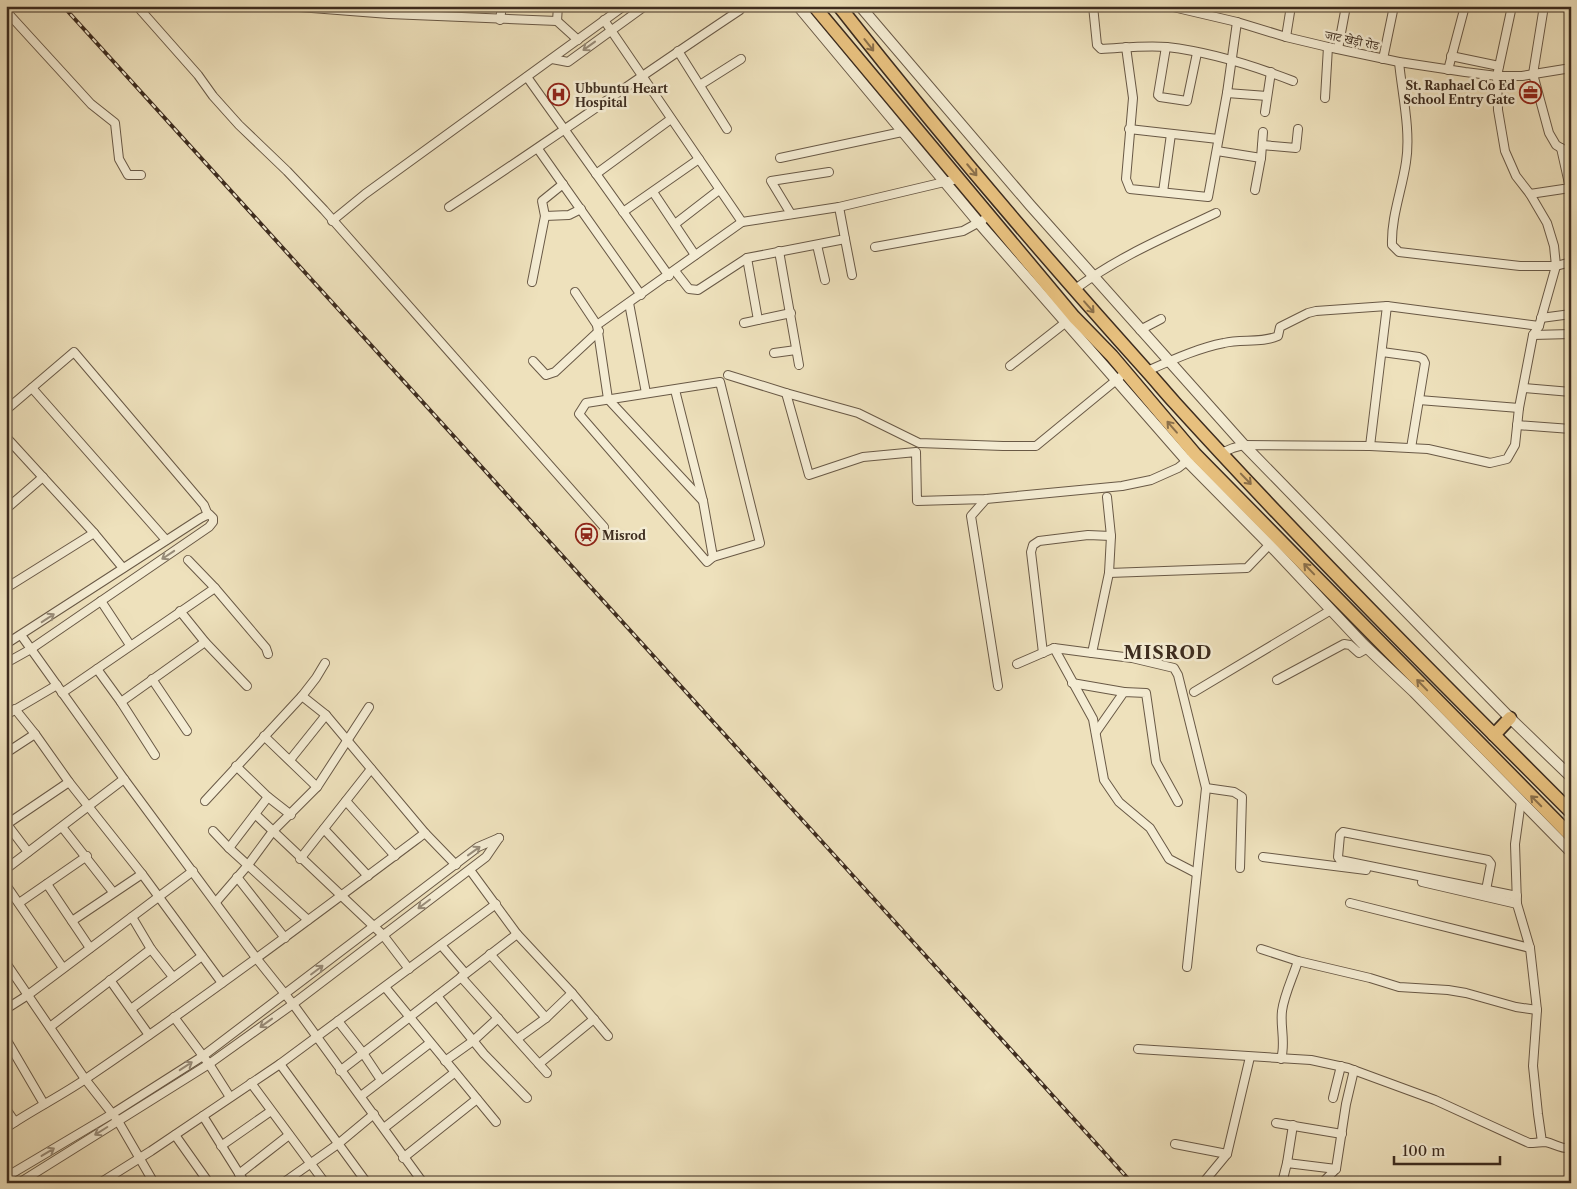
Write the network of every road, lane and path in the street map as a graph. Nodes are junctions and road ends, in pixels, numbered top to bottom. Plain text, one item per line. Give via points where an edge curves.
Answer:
1 (137, 6) edge
2 (286, 6) edge
3 (502, 6) edge
4 (558, 6) edge
5 (624, 6) edge
6 (645, 6) edge
7 (798, 6) edge
8 (814, 6) edge
9 (839, 6) edge
10 (860, 6) edge
11 (1093, 6) edge
12 (1131, 6) edge
13 (1291, 6) edge
14 (1346, 6) edge
15 (1394, 6) edge
16 (1465, 6) edge
17 (1512, 6) edge
18 (1544, 6) edge
19 (1174, 7) edge
20 (389, 10) edge
21 (740, 10) dead end
22 (6, 11) edge
23 (500, 20) junction
24 (604, 20) junction
25 (557, 21) junction
26 (1237, 22) junction
27 (611, 31) junction
28 (1286, 37) junction
29 (578, 40) junction
30 (1126, 47) junction
31 (1166, 47) junction
32 (1328, 47) junction
33 (1338, 49) junction
34 (678, 51) junction
35 (1197, 52) junction
36 (1451, 56) junction
37 (552, 59) junction
38 (741, 59) dead end
39 (1383, 59) junction
40 (1232, 60) junction
41 (1399, 62) junction
42 (1499, 66) junction
43 (1571, 68) edge
44 (1448, 70) junction
45 (1271, 72) junction
46 (1533, 74) junction
47 (641, 76) junction
48 (1497, 76) junction
49 (528, 77) junction
50 (1293, 81) dead end
51 (700, 85) junction
52 (1227, 93) junction
53 (1267, 96) junction
54 (1325, 98) dead end
55 (1265, 112) dead end
56 (671, 120) junction
57 (728, 128) dead end
58 (1129, 129) junction
59 (1298, 129) dead end
60 (565, 130) junction
61 (902, 132) junction
62 (1263, 132) dead end
63 (1171, 134) junction
64 (1218, 139) junction
65 (1262, 145) junction
66 (1561, 148) junction
67 (538, 149) junction
68 (1217, 151) junction
69 (1571, 154) edge
70 (780, 158) dead end
71 (1261, 158) junction
72 (699, 159) junction
73 (829, 172) dead end
74 (596, 174) junction
75 (141, 175) dead end
76 (951, 180) junction
77 (563, 184) junction
78 (720, 190) junction
79 (1255, 190) dead end
80 (653, 192) junction
81 (1162, 192) junction
82 (1530, 194) junction
83 (449, 207) dead end
84 (839, 207) junction
85 (581, 210) junction
86 (623, 212) junction
87 (1216, 213) dead end
88 (791, 214) junction
89 (545, 216) junction
90 (984, 219) junction
91 (332, 220) junction
92 (742, 222) junction
93 (675, 224) junction
94 (845, 239) junction
95 (817, 245) junction
96 (875, 247) dead end
97 (779, 251) junction
98 (695, 255) junction
99 (747, 258) junction
100 (1571, 262) edge
101 (1556, 266) junction
102 (672, 273) junction
103 (852, 275) dead end
104 (1094, 276) junction
105 (825, 280) dead end
106 (532, 282) dead end
107 (1074, 290) junction
108 (575, 292) dead end
109 (641, 296) junction
110 (629, 303) junction
111 (1387, 306) junction
112 (791, 313) junction
113 (1571, 314) edge
114 (1161, 319) dead end
115 (758, 320) junction
116 (1070, 320) junction
117 (1540, 322) junction
118 (744, 323) dead end
119 (598, 328) junction
120 (1140, 330) junction
121 (1571, 334) edge
122 (1534, 335) junction
123 (796, 350) junction
124 (1382, 352) junction
125 (774, 353) dead end
126 (533, 361) dead end
127 (1170, 361) junction
128 (799, 365) dead end
129 (1010, 366) dead end
130 (1147, 371) junction
131 (728, 375) dead end
132 (1121, 376) junction
133 (32, 388) junction
134 (1524, 388) junction
135 (675, 390) junction
136 (1571, 392) edge
137 (646, 393) junction
138 (786, 393) junction
139 (608, 399) junction
140 (1419, 400) junction
141 (1519, 408) junction
142 (6, 410) edge
143 (1517, 425) junction
144 (1571, 429) edge
145 (6, 437) edge
146 (1244, 445) junction
147 (1370, 446) junction
148 (1411, 448) junction
149 (1221, 453) junction
150 (1191, 458) junction
151 (43, 477) junction
152 (1107, 497) dead end
153 (986, 500) junction
154 (703, 501) junction
155 (6, 508) edge
156 (208, 515) junction
157 (604, 527) dead end
158 (94, 533) junction
159 (1111, 536) junction
160 (166, 540) junction
161 (1273, 541) junction
162 (712, 557) junction
163 (188, 560) dead end
164 (123, 568) junction
165 (1109, 573) junction
166 (6, 588) edge
167 (215, 588) junction
168 (101, 601) junction
169 (1332, 610) junction
170 (180, 611) junction
171 (1362, 633) junction
172 (21, 635) junction
173 (205, 642) junction
174 (6, 644) edge
175 (130, 645) junction
176 (1054, 648) junction
177 (1368, 648) junction
178 (31, 649) junction
179 (1043, 653) junction
180 (1092, 653) junction
181 (268, 654) dead end
182 (6, 663) edge
183 (325, 663) dead end
184 (1017, 664) dead end
185 (96, 669) junction
186 (152, 679) junction
187 (1278, 680) dead end
188 (1072, 683) junction
189 (57, 686) junction
190 (247, 686) dead end
191 (998, 686) dead end
192 (1124, 692) junction
193 (1194, 692) dead end
194 (62, 693) junction
195 (302, 696) junction
196 (121, 702) junction
197 (369, 707) dead end
198 (15, 710) junction
199 (326, 714) junction
200 (6, 715) edge
201 (1510, 718) junction
202 (187, 731) dead end
203 (1096, 732) junction
204 (36, 734) junction
205 (1494, 735) junction
206 (264, 736) junction
207 (347, 740) junction
208 (6, 753) edge
209 (154, 755) dead end
210 (290, 760) junction
211 (236, 766) junction
212 (371, 769) junction
213 (1571, 777) edge
214 (124, 779) junction
215 (69, 782) junction
216 (317, 787) junction
217 (1206, 788) junction
218 (268, 797) junction
219 (204, 801) dead end
220 (346, 801) junction
221 (1521, 801) junction
222 (1178, 802) dead end
223 (89, 807) junction
224 (1571, 812) edge
225 (255, 814) junction
226 (291, 815) junction
227 (7, 824) edge
228 (62, 827) junction
229 (324, 829) junction
230 (213, 832) dead end
231 (273, 832) junction
232 (425, 833) junction
233 (1571, 836) edge
234 (229, 848) junction
235 (28, 852) junction
236 (1571, 852) edge
237 (87, 856) junction
238 (395, 856) junction
239 (1263, 857) dead end
240 (300, 859) junction
241 (248, 865) junction
242 (456, 865) junction
243 (6, 868) edge
244 (1240, 868) dead end
245 (470, 870) junction
246 (193, 871) junction
247 (1196, 873) junction
248 (142, 874) junction
249 (368, 876) junction
250 (237, 877) junction
251 (47, 884) junction
252 (6, 885) edge
253 (1486, 890) junction
254 (113, 892) junction
255 (342, 896) junction
256 (159, 897) junction
257 (1517, 900) junction
258 (19, 902) junction
259 (216, 902) junction
260 (1350, 903) dead end
261 (496, 904) junction
262 (132, 917) junction
263 (308, 920) junction
264 (72, 921) junction
265 (374, 926) junction
266 (517, 934) junction
267 (383, 935) junction
268 (285, 938) junction
269 (440, 944) junction
270 (90, 948) junction
271 (1530, 948) junction
272 (151, 949) junction
273 (1261, 949) dead end
274 (490, 954) junction
275 (202, 956) junction
276 (257, 958) junction
277 (1298, 961) junction
278 (6, 963) edge
279 (1187, 967) dead end
280 (64, 968) junction
281 (409, 969) junction
282 (463, 975) junction
283 (173, 977) junction
284 (110, 980) junction
285 (222, 983) junction
286 (384, 987) junction
287 (572, 993) junction
288 (28, 994) junction
289 (285, 994) junction
290 (436, 996) junction
291 (293, 1004) junction
292 (131, 1008) junction
293 (6, 1009) edge
294 (1537, 1010) junction
295 (174, 1017) junction
296 (409, 1017) junction
297 (498, 1018) junction
298 (546, 1018) junction
299 (594, 1019) junction
300 (338, 1021) junction
301 (50, 1027) junction
302 (149, 1034) junction
303 (608, 1036) dead end
304 (316, 1038) junction
305 (6, 1039) edge
306 (517, 1039) junction
307 (473, 1040) junction
308 (430, 1043) junction
309 (1138, 1049) dead end
310 (9, 1052) edge
311 (364, 1053) junction
312 (203, 1056) junction
313 (1250, 1057) junction
314 (1281, 1059) junction
315 (445, 1061) junction
316 (209, 1064) junction
317 (280, 1064) junction
318 (539, 1064) junction
319 (1341, 1066) junction
320 (340, 1070) junction
321 (1354, 1070) junction
322 (454, 1073) junction
323 (547, 1073) dead end
324 (85, 1079) junction
325 (381, 1080) junction
326 (251, 1083) junction
327 (361, 1096) junction
328 (230, 1097) junction
329 (527, 1098) dead end
330 (1333, 1098) dead end
331 (476, 1099) junction
332 (44, 1104) junction
333 (6, 1110) edge
334 (271, 1111) junction
335 (112, 1114) junction
336 (374, 1114) junction
337 (203, 1116) junction
338 (118, 1121) junction
339 (15, 1122) junction
340 (496, 1122) dead end
341 (1276, 1123) dead end
342 (1293, 1125) junction
343 (6, 1128) edge
344 (384, 1128) junction
345 (1342, 1134) junction
346 (175, 1135) junction
347 (289, 1136) junction
348 (1542, 1142) junction
349 (338, 1144) junction
350 (1175, 1144) dead end
351 (221, 1146) junction
352 (1571, 1148) edge
353 (1227, 1154) junction
354 (139, 1158) junction
355 (404, 1158) junction
356 (310, 1162) junction
357 (1287, 1163) junction
358 (1336, 1169) junction
359 (239, 1174) junction
360 (6, 1176) edge
361 (421, 1180) dead end
362 (19, 1183) edge
363 (100, 1183) edge
364 (154, 1183) edge
365 (209, 1183) edge
366 (245, 1183) edge
367 (283, 1183) edge
368 (325, 1183) edge
369 (368, 1183) edge
370 (1203, 1183) edge
371 (1282, 1183) edge
372 (1322, 1183) edge

1 - 91 street via 239,125
2 - 20 street
3 - 23 street
4 - 25 street
5 - 24 street
6 - 27 street
7 - 61 street
8 - 76 main road
9 -> 107 main road via 904,89
10 - 104 street
11 - 30 street via 1098,48
12 - 19 street, जाट खेड़ी रोड
13 - 28 street
14 - 33 street
15 - 39 street
16 - 36 street
17 - 42 street
18 - 46 street
19 - 26 street, जाट खेड़ी रोड
20 - 23 street
21 - 34 street
22 - 75 street via 91,104 115,123 119,159 128,175
23 - 25 street
24 - 27 street
24 - 29 street
25 - 29 street
26 - 28 street, जाट खेड़ी रोड
26 - 40 street
27 -> 37 street via 568,62
27 - 47 street
28 - 32 street, जाट खेड़ी रोड
29 - 37 street
30 - 31 street
30 - 58 street via 1133,98
31 - 35 street
31 - 35 street via 1160,97 1187,101
32 - 33 street, जाट खेड़ी रोड
32 - 54 street
33 - 39 street, जाट खेड़ी रोड
34 - 47 street
34 - 51 street
35 - 40 street
36 - 42 street
36 - 44 street
37 - 49 street
38 - 51 street
39 - 41 street, जाट खेड़ी रोड
40 - 45 street
40 - 52 street
41 - 44 street, जाट खेड़ी रोड
41 - 101 street via 1407,137 1406,161 1391,229 1392,245 1399,252 1520,266
42 - 48 street
43 - 46 street, जाट खेड़ी रोड
44 - 48 street, जाट खेड़ी रोड
45 - 50 street
45 - 53 street
46 - 48 street, जाट खेड़ी रोड
46 - 66 street via 1549,133
47 - 56 street
47 - 60 street
48 - 82 street via 1498,110 1505,151 1516,176
49 - 60 street
49 - 91 street
51 - 57 street
52 - 53 street
52 - 64 street
53 - 55 street
56 - 72 street
56 - 74 street
58 - 63 street
58 - 81 street via 1126,180 1130,189
59 - 65 street via 1296,148
60 - 67 street
60 - 74 street
61 - 70 street
61 - 76 street
62 - 65 street
63 - 64 street
63 - 81 street
64 - 68 street
65 - 71 street
66 - 69 street
66 - 82 street via 1570,188
67 - 77 street
67 - 83 street
68 - 71 street
68 - 81 street via 1208,196
71 - 79 street
72 - 78 street
72 - 80 street
73 - 88 street via 771,181
74 - 86 street
76 - 84 street
76 - 90 main road
77 - 85 street
77 - 89 street via 542,201
78 - 92 street
78 - 93 street
80 - 86 street
80 - 93 street
82 - 101 street via 1547,223
84 - 88 street
84 - 94 street
85 - 89 street via 569,215
85 - 109 street
86 - 102 street
87 - 104 street via 1131,254
88 - 92 street
89 - 106 street
90 - 96 street via 963,231
90 - 116 main road
91 - 157 street
92 - 98 street
93 - 98 street
94 - 95 street
94 - 103 street
95 - 97 street
95 - 105 street
97 - 99 street
97 - 112 street
98 - 102 street
99 - 102 street via 698,290 689,289
99 - 115 street
100 - 101 street
101 - 117 street
102 - 109 street
104 - 107 street
104 - 120 street
107 -> 130 main road
108 - 119 street
109 - 110 street
110 - 119 street
110 - 137 street
111 - 117 street
111 - 124 street
111 - 127 street via 1308,313 1280,327 1278,336 1268,340 1224,343
112 - 115 street
112 - 123 street
113 - 117 street
114 - 120 street
115 - 118 street
116 - 129 street
116 - 132 main road via 1112,356
117 - 122 street
119 - 126 street via 555,372 546,374
119 - 139 street
120 - 127 street
121 - 122 street
122 - 134 street
123 - 125 street
123 - 128 street
124 - 140 street via 1423,359 1425,368
124 - 147 street
127 - 130 street
127 - 146 street
130 - 149 main road
131 - 138 street
132 - 138 street via 1036,446 919,442 858,413
132 - 150 main road
133 - 142 street
133 - 156 street via 74,352 204,504
133 - 160 street
134 - 136 street
134 - 141 street
135 - 137 street
135 - 154 street
135 - 162 street via 720,382 760,543
137 - 139 street
138 - 153 street via 809,475 863,457 916,452 917,501
139 - 154 street
139 - 162 street via 586,403 579,414 707,562
140 - 141 street
140 - 148 street
141 - 143 street
143 - 144 street
143 - 148 street via 1515,445 1507,459 1490,462
145 - 151 street
146 - 147 street
146 - 149 street
146 - 201 street
147 - 148 street
149 -> 205 main road
150 - 153 street via 1151,480 1122,486
150 - 161 main road
151 - 155 street
151 - 158 street
152 - 159 street
153 - 191 street via 971,516
154 - 162 street
156 - 160 street
156 -> 168 street via 214,518 209,527
158 - 164 street
158 - 166 street
159 - 165 street
159 - 179 street via 1088,535 1039,541 1033,545 1030,552
160 - 164 street
161 - 165 street via 1247,568
161 - 169 street
171 -> 161 main road
163 - 167 street
172 -> 164 street
165 - 180 street
167 - 170 street
167 - 181 street
168 - 175 street
168 - 178 street
169 - 171 street
169 - 193 street
170 - 173 street
170 - 175 street
171 - 177 street
233 -> 171 main road
172 - 174 street
172 - 178 street
173 - 186 street
173 - 190 street
175 - 185 street
176 - 179 street
176 - 180 street
176 - 188 street
177 - 187 street via 1359,653 1344,644
177 - 221 street
178 - 182 street
178 - 189 street
179 - 184 street
180 - 217 street via 1174,668
183 - 195 street
185 - 194 street
185 - 196 street
186 - 196 street
186 - 202 street
188 - 192 street
188 - 203 street
189 - 194 street
189 - 198 street
192 - 203 street
192 - 222 street via 1146,694 1156,762
194 - 214 street
195 - 199 street
195 - 206 street
196 - 209 street
197 - 207 street
198 - 200 street
198 - 204 street
199 - 207 street
199 - 210 street
201 - 205 main road
201 - 213 street
203 - 247 street via 1104,780 1119,802 1150,828 1168,859
204 - 208 street
204 - 215 street
205 - 224 main road
206 - 210 street
206 - 211 street
207 - 212 street
207 - 216 street
210 - 216 street
211 - 218 street
211 - 219 street
212 - 220 street
212 - 232 street
214 - 223 street
214 - 246 street
215 - 223 street
215 - 227 street
216 - 226 street
217 - 244 street via 1234,792 1242,798
217 - 247 street
218 - 225 street
218 - 226 street
220 - 229 street
220 - 238 street
221 - 236 street
221 - 257 street via 1515,844
223 - 228 street
223 - 248 street
225 - 231 street
225 - 234 street
226 - 231 street
227 - 235 street
228 - 235 street
228 - 237 street
229 - 240 street
229 - 249 street
230 - 234 street
231 - 240 street
231 - 241 street
232 - 238 street
232 - 242 street
234 - 241 street
235 - 243 street
237 - 251 street
237 - 254 street
238 - 249 street
239 - 257 street via 1373,871
240 - 255 street
241 - 250 street
241 - 263 street
242 -> 245 street via 478,847 500,838 486,857
242 - 265 street
245 - 261 street
245 -> 267 street
246 - 256 street
246 - 259 street
247 - 279 street
248 - 254 street
248 - 256 street
249 - 255 street
250 - 259 street
250 - 268 street
251 - 258 street
251 - 264 street
252 - 258 street
253 - 253 street via 1340,860 1340,834 1488,860 1491,864
253 - 257 street
254 - 264 street
255 - 263 street
255 - 265 street
256 - 262 street
256 - 275 street
257 - 271 street
258 - 280 street
259 - 276 street
260 - 271 street
261 - 266 street
261 - 269 street
262 - 270 street
262 - 272 street
263 - 268 street
264 - 270 street
265 - 267 street
289 -> 265 street
266 - 274 street
266 - 287 street
267 - 281 street
267 - 291 street
268 - 276 street
269 - 281 street
269 - 282 street
270 - 280 street
271 - 294 street
272 - 283 street
272 - 284 street
273 - 277 street
274 - 282 street
274 - 298 street
275 - 283 street
275 - 285 street
276 - 285 street
276 - 289 street
277 - 294 street via 1399,987 1466,993
277 - 314 street via 1282,1009 1284,1049
278 - 288 street
280 - 288 street
281 - 286 street
282 - 290 street
282 - 297 street
283 - 292 street
284 - 292 street
284 - 301 street
285 - 295 street
286 - 296 street
286 - 300 street
287 - 298 street
287 - 299 street
288 - 293 street
288 - 301 street
289 - 291 street
289 - 312 street
290 - 296 street
290 - 307 street
291 - 304 street
291 -> 316 street
292 - 302 street
294 - 348 street via 1533,1066
295 - 302 street
295 - 312 street
296 - 308 street
296 - 311 street
297 - 306 street
297 - 307 street
298 - 306 street
299 - 303 street
299 - 318 street
300 - 304 street
300 - 311 street
301 - 324 street
302 - 324 street
304 - 317 street
304 - 320 street
305 - 310 street
306 - 318 street
307 - 315 street
307 - 329 street
308 - 315 street
308 - 325 street
309 - 313 street
310 - 332 street
311 - 320 street
311 - 325 street
312 - 316 street
335 -> 312 street
313 - 314 street
313 - 353 street
314 - 319 street
315 - 322 street
316 - 328 street
316 - 338 street
317 - 326 street
317 - 349 street
318 - 323 street
319 - 321 street
319 - 330 street
320 - 327 street
321 - 345 street
321 - 348 street via 1435,1100 1529,1143
322 - 331 street
322 - 344 street
324 - 332 street
324 - 335 street
325 - 327 street
326 - 328 street
326 - 334 street
327 - 336 street
328 - 337 street
331 - 340 street
331 - 355 street
332 - 339 street
333 - 339 street
334 - 347 street
334 - 351 street
335 - 338 street
360 -> 335 street
336 - 344 street
336 - 349 street
337 - 346 street
337 - 351 street
338 - 354 street
338 -> 362 street
339 - 343 street
341 - 342 street
342 - 345 street
342 - 357 street
344 - 355 street
345 - 358 street
346 - 354 street
346 - 365 street
347 - 356 street
347 - 359 street
348 - 352 street
349 - 356 street
349 - 369 street
350 - 353 street
351 - 359 street
353 - 370 street
354 - 363 street
354 - 364 street
355 - 361 street
356 - 367 street
356 - 368 street
357 - 358 street
357 - 371 street
358 - 372 street
359 - 366 street

